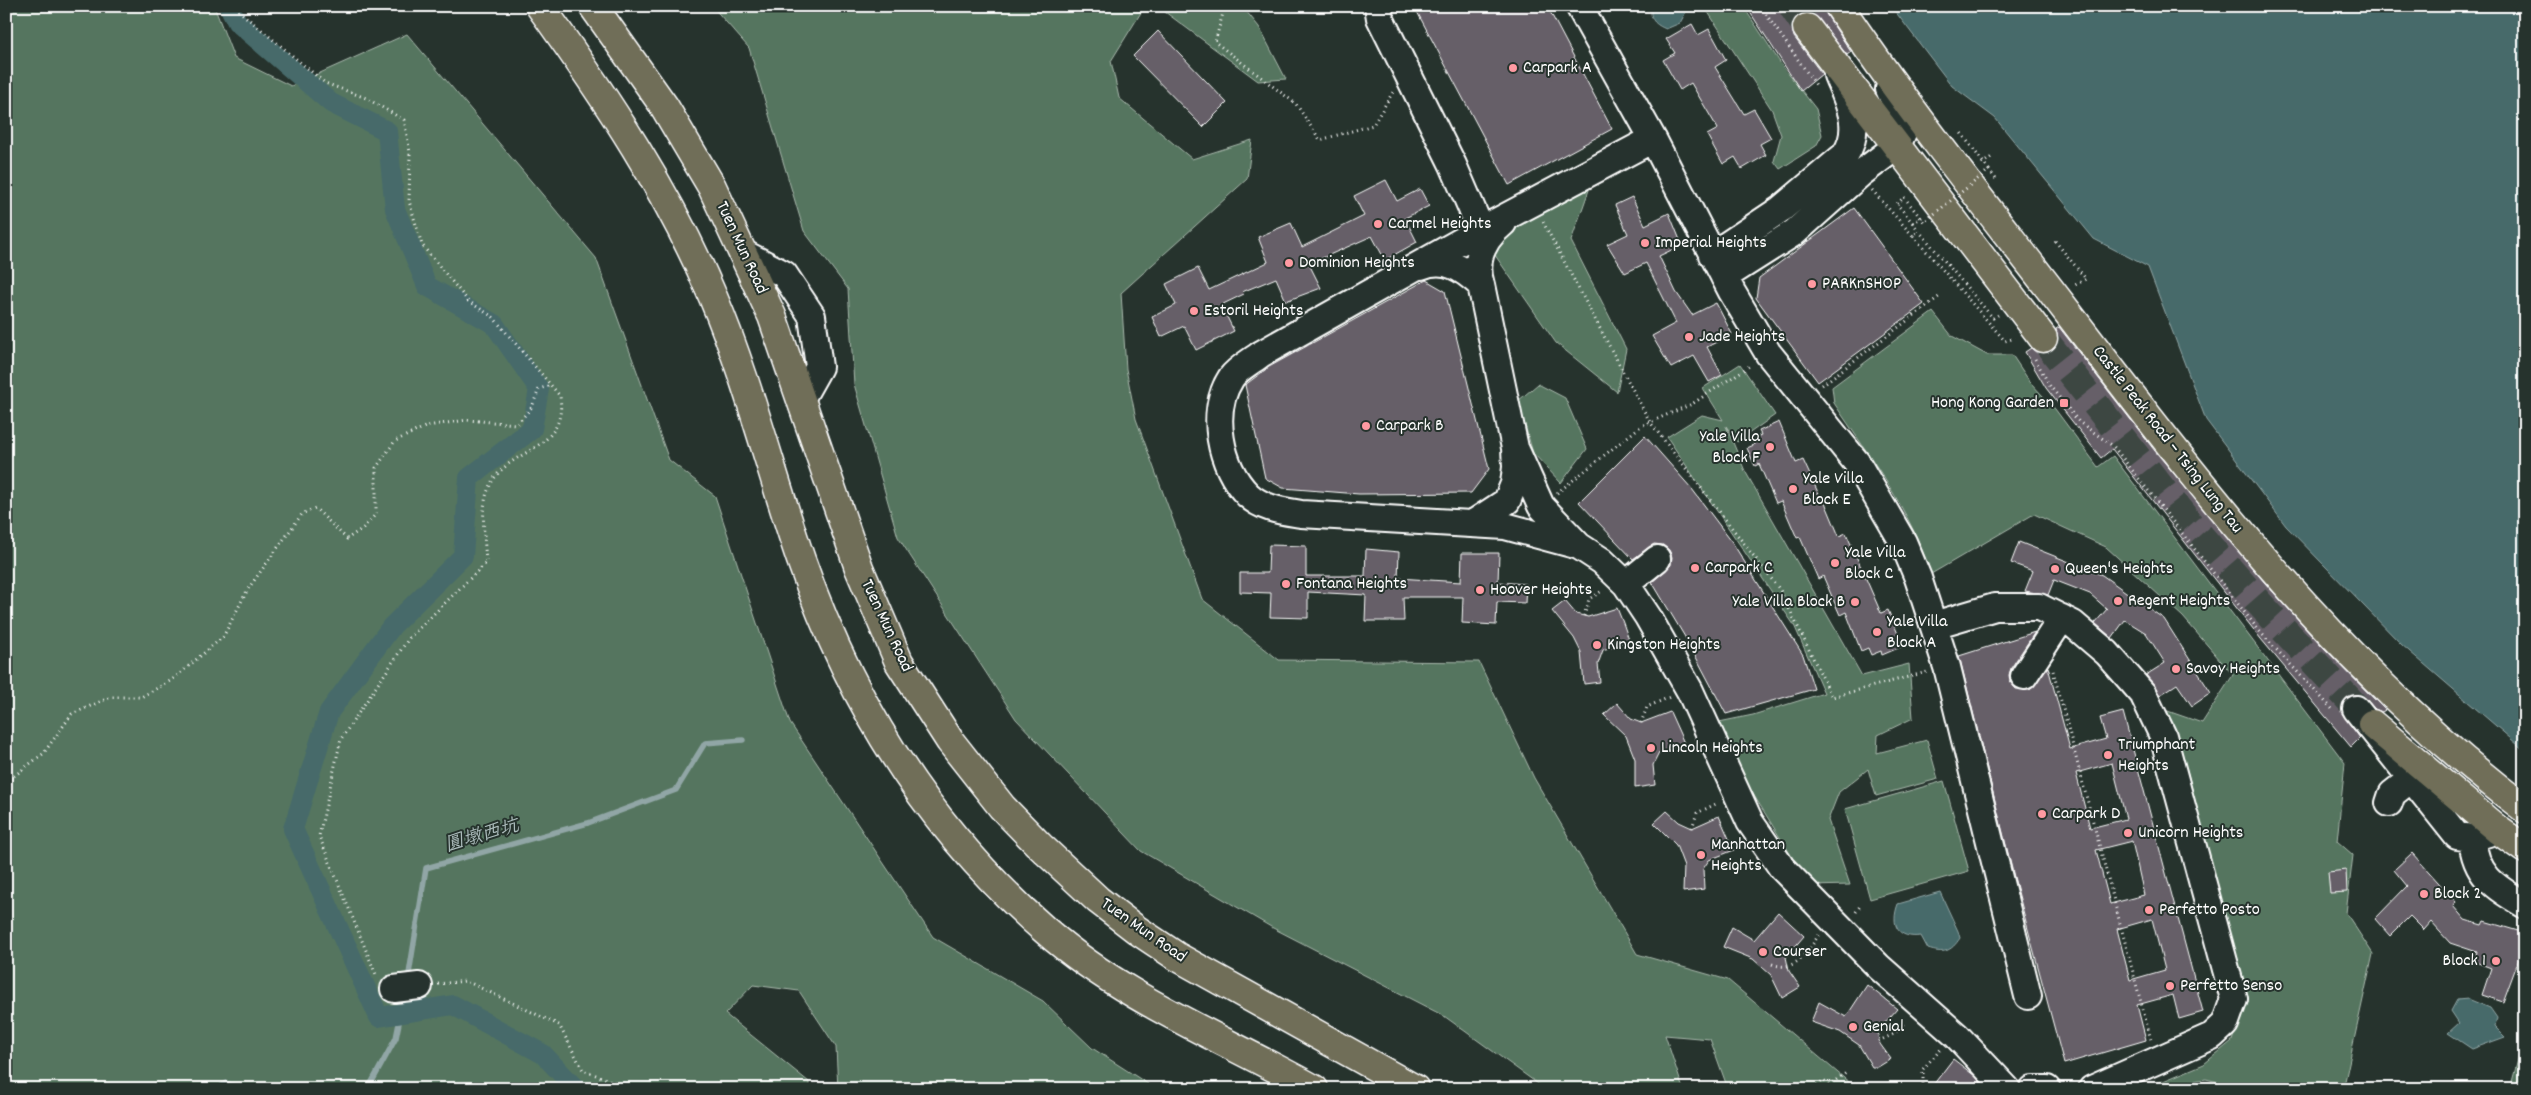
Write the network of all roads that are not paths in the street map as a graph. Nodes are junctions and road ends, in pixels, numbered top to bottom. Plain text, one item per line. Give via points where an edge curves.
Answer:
1 (540, 6) edge
2 (592, 6) edge
3 (1378, 6) edge
4 (1564, 6) edge
5 (1579, 6) edge
6 (1839, 6) edge
7 (1807, 28) tunnel mouth
8 (1855, 30) junction
9 (1826, 50) junction
10 (1610, 59) junction
11 (1653, 139) junction
12 (1897, 146) junction
13 (1527, 206) junction
14 (1481, 230) junction
15 (743, 253) junction
16 (1718, 266) junction
17 (1406, 271) junction
18 (1481, 285) junction
19 (2032, 343) tunnel mouth
20 (801, 399) junction
21 (1515, 448) junction
22 (1472, 524) junction
23 (1580, 546) junction
24 (1657, 559) dead end
25 (1616, 587) junction
26 (2062, 618) junction
27 (1934, 625) junction
28 (2024, 676) dead end
29 (2354, 715) joint
30 (2411, 778) junction
31 (2388, 803) dead end
32 (2525, 809) edge
33 (2485, 834) junction
34 (2525, 849) edge
35 (2525, 906) edge
36 (2030, 980) dead end
37 (419, 986) road end
38 (394, 988) road end
39 (1314, 1089) edge
40 (1415, 1089) edge
41 (2007, 1089) edge
42 (2034, 1089) edge
43 (2047, 1089) edge
44 (2092, 1089) edge

1 - 39 main road via 639,152 690,244 729,339 828,631 868,714 921,796 970,858 1038,924 1078,957 1169,1016
2 - 15 main road, Tuen Mun Road via 664,106 712,187
3 - 14 street via 1380,18 1453,165
4 - 10 street via 1589,50
5 - 10 street
6 - 8 main road, Castle Peak Road – Tsing Lung Tau
7 - 9 main road
8 - 12 street, Castle Peak Road – Tsing Lung Tau via 1900,110 1904,130
8 - 32 main road, Castle Peak Road – Tsing Lung Tau via 2134,399 2284,584 2387,690 2443,742
9 - 12 main road
9 - 16 street via 1854,121 1852,144 1845,155
10 - 11 street
11 - 13 street
11 - 16 street
12 - 16 street via 1795,232
12 - 19 main road
13 - 14 street
13 - 18 street via 1496,229 1484,243 1478,257 1477,273
14 - 17 street
15 - 20 main road, Tuen Mun Road via 772,316
15 - 20 street via 784,274 812,316 819,368
16 - 27 street via 1768,353 1857,463 1881,502 1903,542
17 - 18 street via 1438,261 1459,268
17 - 22 street via 1261,354 1232,376 1222,396 1219,416 1222,445 1232,474 1249,496 1271,509 1301,514
18 - 21 street
20 - 40 main road, Tuen Mun Road via 859,568 899,662 950,741 1002,808 1098,900 1137,930 1176,956
21 - 22 street via 1514,484 1506,501
21 - 23 street via 1541,506
22 - 23 street via 1505,526
23 - 25 street via 1602,561
24 - 25 street
25 - 41 street via 1648,617 1690,691 1750,822 1782,868 1872,960 1957,1036
26 - 27 street via 2039,607 1995,607
26 - 28 street
26 - 44 street via 2107,653 2143,694 2163,736 2234,999 2225,1024 2212,1036
27 - 36 street
29 - 30 street
29 - 33 main road
30 - 31 street via 2392,794
30 - 33 street via 2453,832 2462,838
33 - 34 main road
33 - 35 street via 2475,859 2481,872 2496,887
37 - 38 street
42 - 43 street

